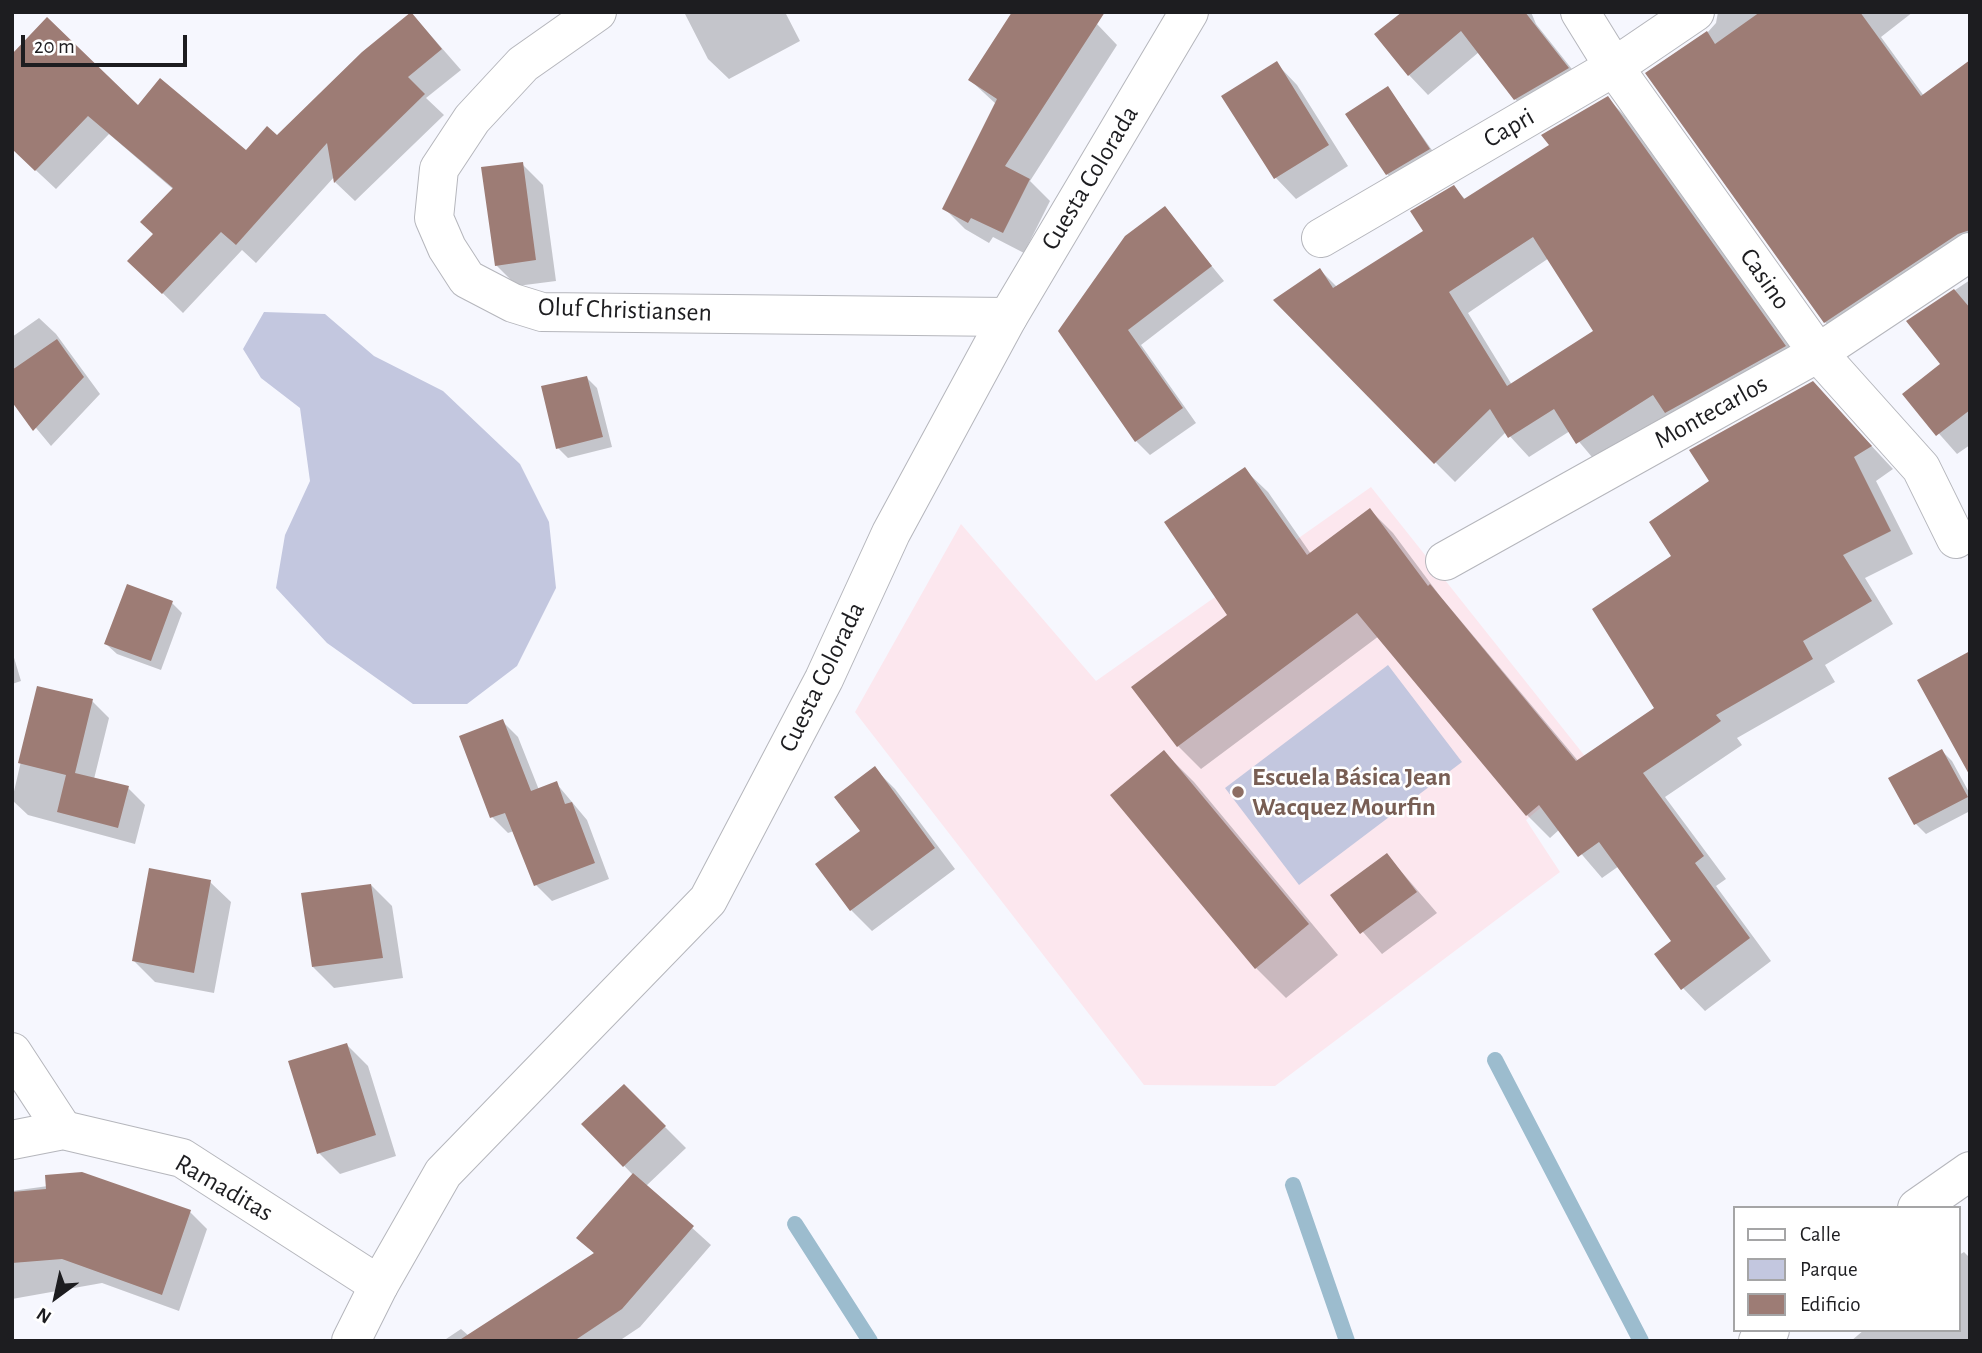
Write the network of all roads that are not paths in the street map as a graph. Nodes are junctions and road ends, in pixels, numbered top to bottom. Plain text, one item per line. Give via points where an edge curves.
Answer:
1 (597, 12) edge
2 (1189, 12) edge
3 (1580, 12) edge
4 (1695, 12) edge
5 (1614, 67) junction
6 (1321, 238) dead end
7 (1970, 252) edge
8 (1008, 317) junction
9 (1818, 353) junction
10 (1956, 538) dead end
11 (1445, 561) dead end
12 (12, 1052) edge
13 (63, 1130) junction
14 (12, 1140) edge
15 (1970, 1171) edge
16 (1920, 1206) edge
17 (379, 1285) junction
18 (351, 1341) edge

1 - 8 street, Oluf Christiansen via 523,64 472,119 439,169 434,218 467,279 542,312
2 - 8 street, Cuesta Colorada
3 - 5 street, Casino
4 - 5 street, Capri
5 - 6 street, Capri
5 - 9 street, Casino
7 - 9 street, Montecarlos
8 - 17 street, Cuesta Colorada via 891,533 824,679 708,900 443,1173
9 - 10 street, Casino via 1921,468
9 - 11 street, Montecarlos
12 - 13 street
13 - 14 street, Ramaditas
13 - 17 street, Ramaditas via 182,1158
15 - 16 street
17 - 18 street, Cuesta Colorada

